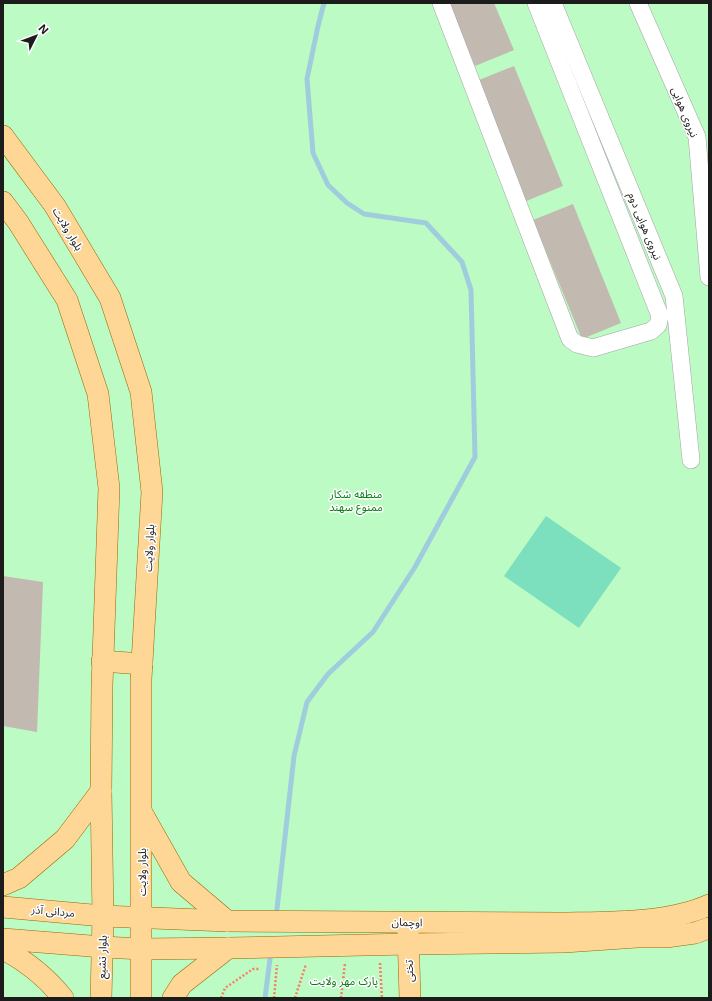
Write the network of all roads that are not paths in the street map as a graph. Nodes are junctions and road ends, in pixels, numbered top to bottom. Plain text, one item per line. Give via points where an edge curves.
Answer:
1 (441, 3) edge
2 (536, 3) edge
3 (553, 3) edge
4 (638, 3) edge
5 (3, 136) edge
6 (3, 202) edge
7 (709, 277) edge
8 (691, 460) dead end
9 (102, 661) junction
10 (142, 664) junction
11 (101, 791) junction
12 (142, 812) junction
13 (3, 885) edge
14 (709, 905) edge
15 (3, 907) edge
16 (103, 916) junction
17 (142, 917) junction
18 (236, 921) junction
19 (407, 922) junction
20 (709, 928) edge
21 (3, 939) edge
22 (409, 944) junction
23 (103, 947) junction
24 (228, 948) junction
25 (3, 949) edge
26 (142, 949) junction
27 (64, 998) edge
28 (101, 998) edge
29 (141, 998) edge
30 (173, 998) edge
31 (410, 998) edge

1 - 2 street via 570,339 577,344 593,348 652,331 658,325 660,316
3 - 8 street, نیروی هوایی دوم via 674,296
4 - 7 street, نیروی هوایی via 697,137
5 - 10 main road, بلوار ولایت via 55,206 110,298 141,392 152,492
6 - 9 main road via 67,300 98,394 109,488
9 - 10 main road
9 - 11 main road
10 - 12 main road, بلوار ولایت
11 - 13 main road via 65,839 19,878
11 - 16 main road
12 - 17 main road, بلوار ولایت
12 - 18 main road via 181,882
14 - 19 main road, اوچمان via 695,912 668,918 610,922
15 - 16 main road, مردانی آذر
16 - 17 main road, اوچمان
16 - 23 main road, بلوار تشیع
17 - 18 main road, اوچمان
17 - 26 main road, بلوار ولایت
18 - 19 main road, اوچمان
19 - 22 main road, تختی
20 - 22 main road, اوچمان via 695,933 666,937 564,942
21 - 23 main road
22 - 24 main road, اوچمان
22 - 31 main road, تختی
23 - 26 main road, اوچمان
23 - 28 main road, بلوار تشیع
24 - 26 main road, اوچمان
24 - 30 main road via 182,984
25 - 27 main road via 19,957 52,984
26 - 29 main road, بلوار ولایت

